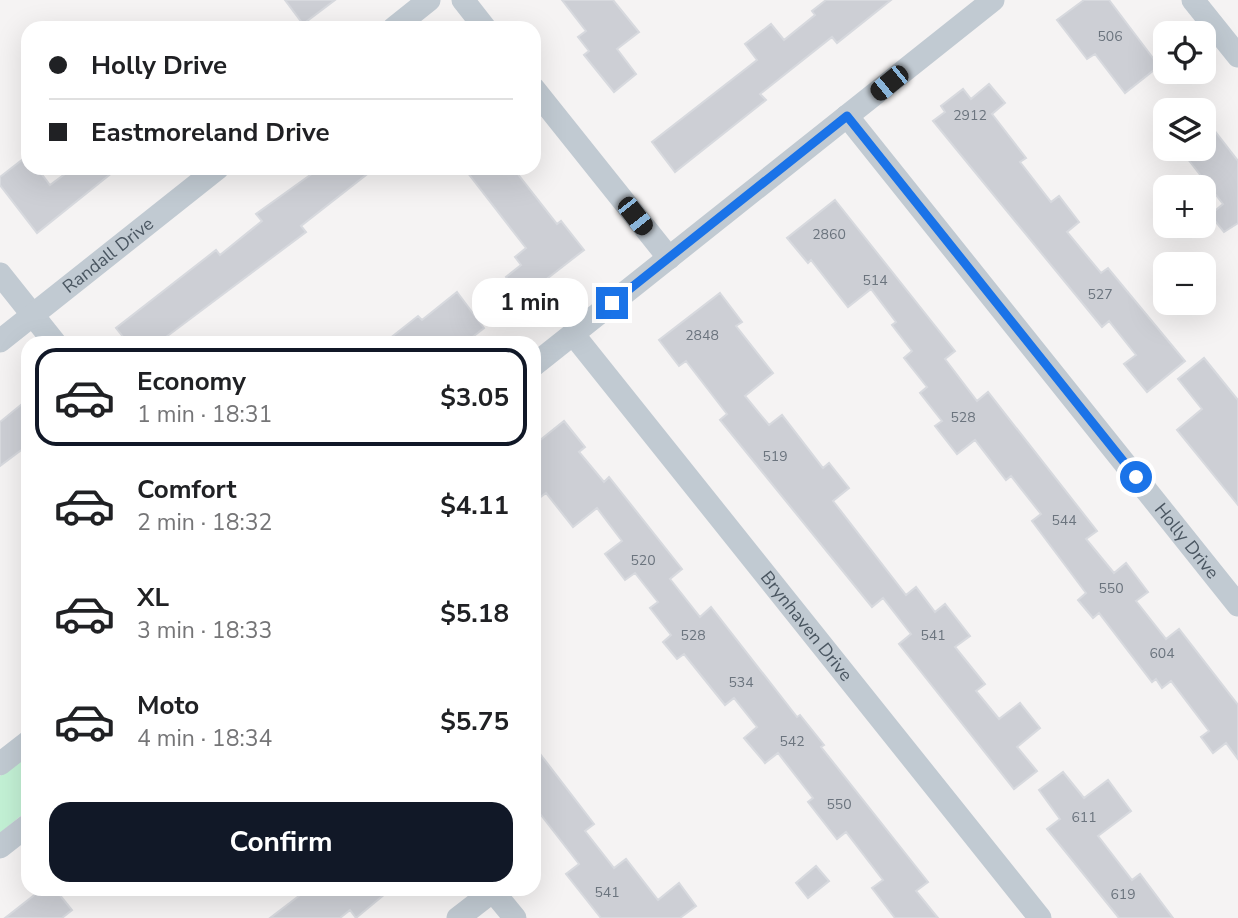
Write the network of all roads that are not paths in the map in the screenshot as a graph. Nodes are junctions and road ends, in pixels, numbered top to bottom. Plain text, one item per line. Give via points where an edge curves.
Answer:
1 (429, 0) edge
2 (463, 0) edge
3 (993, 0) edge
4 (1193, 0) edge
5 (403, 21) edge
6 (480, 21) edge
7 (1238, 56) edge
8 (541, 98) edge
9 (847, 116) junction
10 (209, 175) edge
11 (669, 258) junction
12 (0, 274) edge
13 (33, 315) junction
14 (573, 334) junction
15 (50, 336) edge
16 (0, 341) edge
17 (541, 359) edge
18 (1238, 605) edge
19 (21, 748) edge
20 (0, 764) edge
21 (21, 830) edge
22 (0, 847) edge
23 (485, 896) edge
24 (497, 896) edge
25 (458, 918) edge
26 (515, 918) edge
27 (1040, 918) edge

1 - 5 street
2 - 6 street
3 - 9 street
4 - 7 street
8 - 11 street
9 - 11 street
9 - 18 street, Holly Drive
10 - 13 street, Randall Drive
11 - 14 street
12 - 13 street
13 - 15 street
13 - 16 street, Randall Drive
14 - 17 street
14 - 27 street, Brynhaven Drive
19 - 20 street
21 - 22 street
23 - 25 street
24 - 26 street

